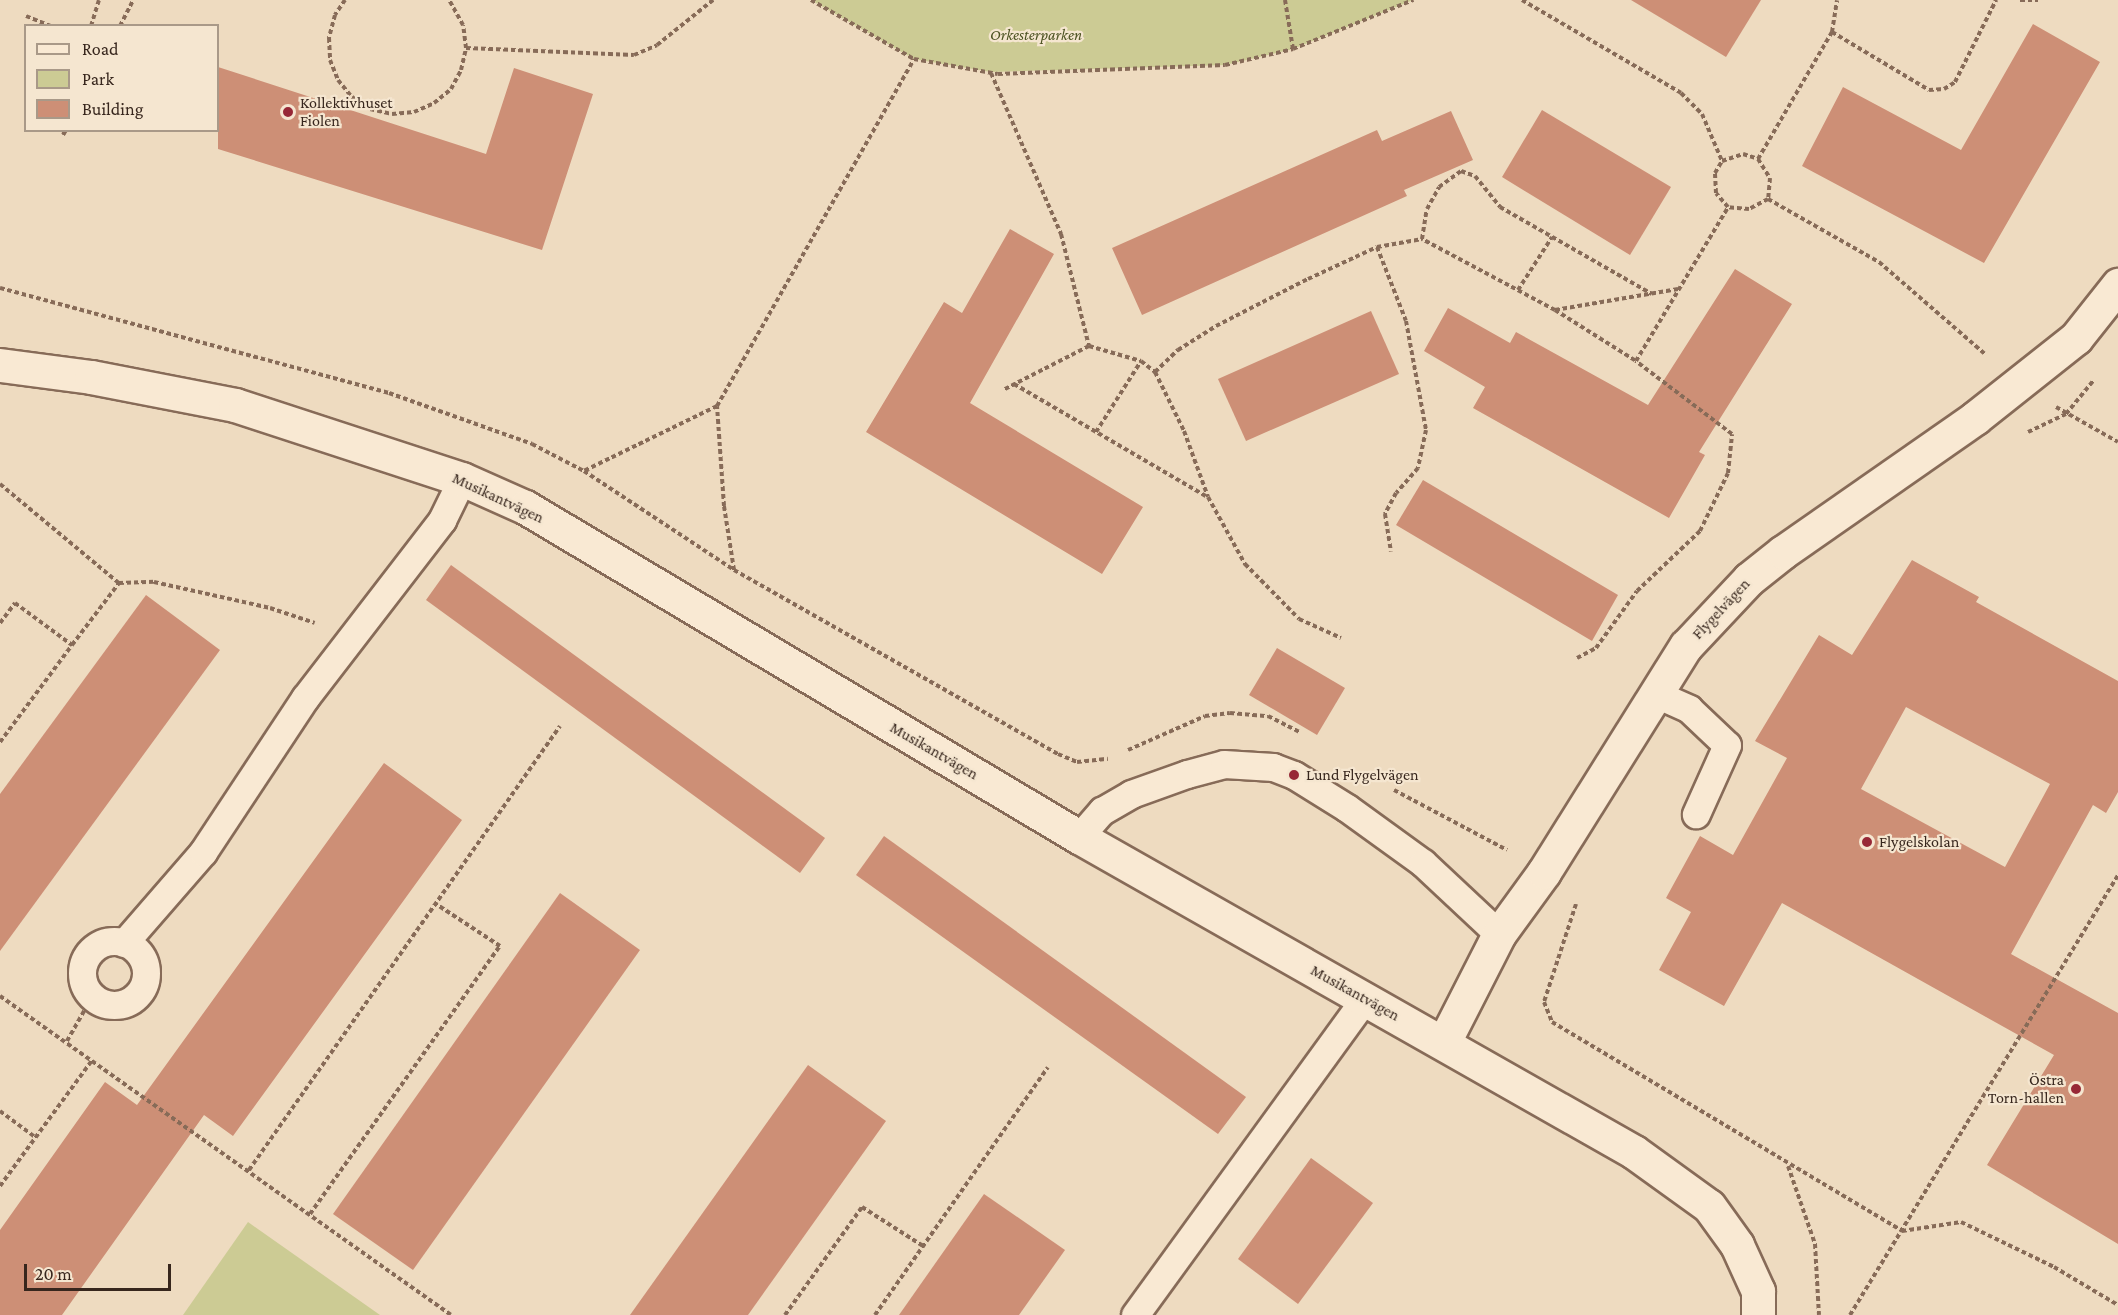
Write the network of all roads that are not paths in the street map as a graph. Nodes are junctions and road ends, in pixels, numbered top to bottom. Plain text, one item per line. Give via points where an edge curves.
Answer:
1 (2118, 285) edge
2 (0, 365) edge
3 (462, 479) junction
4 (1656, 694) junction
5 (1696, 814) dead end
6 (1079, 837) junction
7 (1499, 934) junction
8 (124, 942) junction
9 (1365, 999) junction
10 (1444, 1042) junction
11 (1135, 1315) edge
12 (1758, 1315) edge

1 - 4 street, Flygelvägen via 2076,338 1975,418 1823,522 1749,579 1686,646
2 - 3 street, Musikantvägen via 91,377 235,405
3 - 6 street, Musikantvägen via 525,507
3 - 8 lane via 442,520 353,635 203,852
4 - 5 lane via 1689,709 1727,745
4 - 7 street, Flygelvägen via 1544,872
6 - 7 lane via 1102,811 1187,774 1224,764 1273,767 1294,775 1347,808 1423,863
6 - 9 street, Musikantvägen
7 - 10 street, Flygelvägen
8 - 8 lane via 145,964 144,985 131,1001 121,1005 101,1002 92,997 82,978 86,957 103,944
9 - 10 street, Musikantvägen
9 - 11 lane
10 - 12 street, Musikantvägen via 1634,1152 1709,1206 1737,1245 1750,1272 1758,1291

